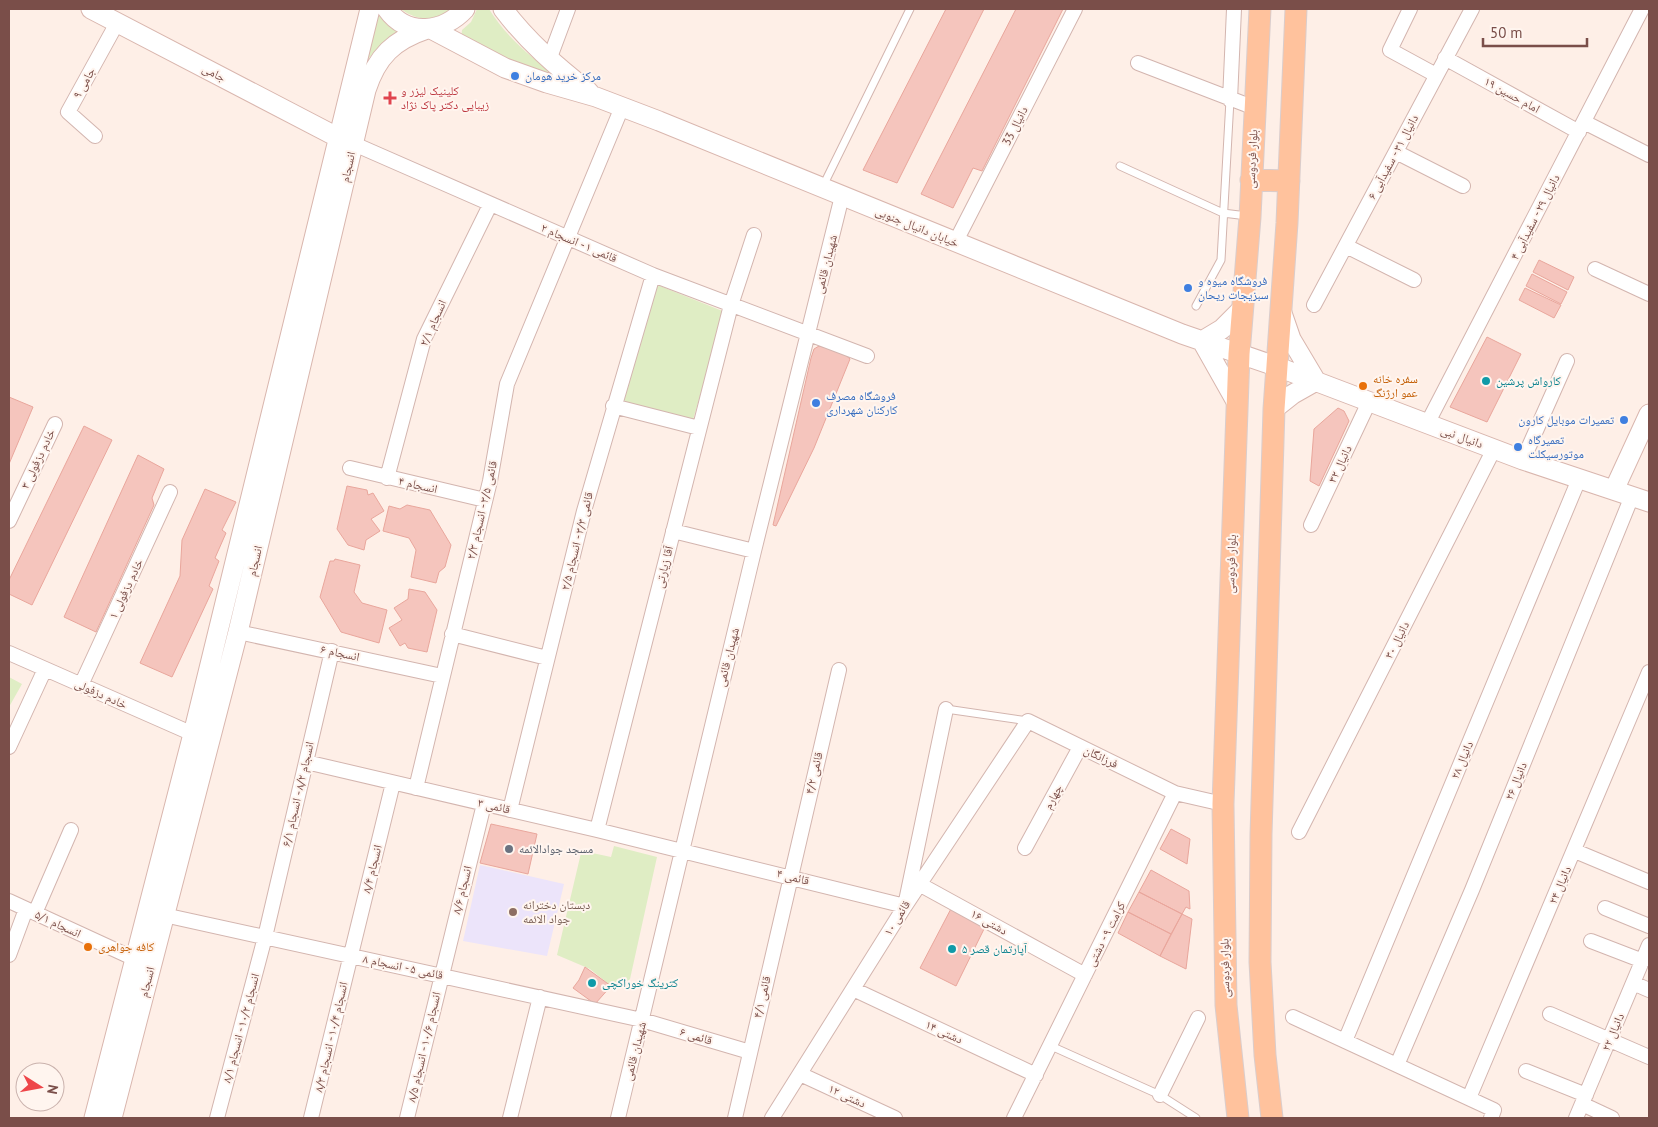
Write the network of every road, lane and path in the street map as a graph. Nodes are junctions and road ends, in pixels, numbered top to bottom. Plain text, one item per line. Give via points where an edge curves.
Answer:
1 (91, 9) edge
2 (370, 9) edge
3 (386, 9) edge
4 (465, 9) edge
5 (503, 9) edge
6 (568, 9) edge
7 (910, 9) edge
8 (1075, 9) edge
9 (1234, 9) edge
10 (1260, 9) edge
11 (1296, 9) edge
12 (1410, 9) edge
13 (1472, 9) edge
14 (1642, 9) edge
15 (117, 23) junction
16 (429, 29) junction
17 (1445, 58) junction
18 (549, 60) junction
19 (1138, 63) dead end
20 (1436, 75) junction
21 (596, 97) junction
22 (1230, 100) junction
23 (622, 106) junction
24 (1255, 108) junction
25 (1581, 127) junction
26 (94, 136) dead end
27 (346, 140) junction
28 (1396, 152) junction
29 (1649, 155) edge
30 (1120, 166) dead end
31 (1252, 180) junction
32 (1289, 181) junction
33 (1463, 186) dead end
34 (822, 188) junction
35 (842, 196) junction
36 (490, 205) junction
37 (1223, 213) junction
38 (1250, 217) junction
39 (754, 235) dead end
40 (567, 238) junction
41 (955, 243) junction
42 (1346, 246) junction
43 (1595, 269) dead end
44 (652, 275) junction
45 (1414, 280) dead end
46 (1649, 294) edge
47 (731, 305) junction
48 (1314, 305) dead end
49 (1196, 306) dead end
50 (1243, 308) junction
51 (1282, 313) junction
52 (809, 333) junction
53 (1202, 341) junction
54 (1239, 354) junction
55 (867, 356) dead end
56 (1567, 361) dead end
57 (1278, 367) junction
58 (1316, 381) junction
59 (1369, 402) junction
60 (1237, 403) junction
61 (613, 406) junction
62 (1274, 409) junction
63 (1649, 414) edge
64 (55, 424) dead end
65 (1427, 424) junction
66 (699, 428) junction
67 (1494, 449) junction
68 (1523, 460) junction
69 (350, 468) dead end
70 (387, 478) junction
71 (1579, 479) junction
72 (1614, 490) junction
73 (170, 492) dead end
74 (1641, 499) edge
75 (486, 500) junction
76 (9, 521) edge
77 (1311, 525) dead end
78 (673, 531) junction
79 (754, 551) junction
80 (238, 632) junction
81 (452, 634) junction
82 (332, 651) junction
83 (9, 653) edge
84 (547, 658) junction
85 (45, 669) junction
86 (839, 670) dead end
87 (1649, 672) edge
88 (442, 676) junction
89 (81, 685) junction
90 (946, 709) joint
91 (1028, 721) junction
92 (193, 734) junction
93 (9, 746) edge
94 (1080, 747) junction
95 (306, 762) junction
96 (393, 783) junction
97 (416, 788) junction
98 (1175, 793) junction
99 (484, 804) junction
100 (1223, 804) junction
101 (510, 810) junction
102 (71, 830) dead end
103 (597, 830) junction
104 (1299, 832) dead end
105 (1025, 848) dead end
106 (682, 850) junction
107 (1574, 851) junction
108 (790, 876) junction
109 (1649, 882) edge
110 (919, 884) junction
111 (9, 901) edge
112 (905, 906) junction
113 (1605, 908) dead end
114 (31, 911) junction
115 (164, 915) junction
116 (1649, 926) edge
117 (264, 937) junction
118 (1591, 941) dead end
119 (1649, 945) edge
120 (9, 955) edge
121 (350, 956) junction
122 (135, 959) junction
123 (1643, 961) junction
124 (1086, 975) junction
125 (441, 976) junction
126 (1633, 983) junction
127 (853, 988) junction
128 (1649, 990) edge
129 (540, 998) junction
130 (1550, 1014) dead end
131 (1293, 1017) dead end
132 (1198, 1018) dead end
133 (642, 1020) junction
134 (1610, 1039) junction
135 (1345, 1041) junction
136 (1050, 1046) junction
137 (750, 1052) junction
138 (1649, 1057) edge
139 (1397, 1065) junction
140 (1526, 1071) dead end
141 (800, 1074) junction
142 (1036, 1075) junction
143 (1160, 1095) junction
144 (1469, 1098) junction
145 (1584, 1100) junction
146 (1492, 1114) edge
147 (94, 1118) edge
148 (112, 1118) edge
149 (217, 1118) edge
150 (311, 1118) edge
151 (407, 1118) edge
152 (510, 1118) edge
153 (618, 1118) edge
154 (735, 1118) edge
155 (772, 1118) edge
156 (895, 1118) edge
157 (1014, 1118) edge
158 (1196, 1118) edge
159 (1238, 1118) edge
160 (1272, 1118) edge
161 (1576, 1118) edge
162 (1612, 1118) edge

1 - 15 main road, جامی
2 - 27 main road, انسجام
3 - 16 main road, خیابان دانیال جنوبی via 400,22 414,28
4 - 16 main road, انسجام via 455,19
5 - 18 main road, خیابان دانیال جنوبی
6 - 18 street
7 - 34 lane
8 - 41 street, دانیال 33
9 - 22 street
10 - 24 main road, بلوار فردوسی
11 - 32 main road
12 - 20 street via 1390,50
13 - 17 street, دانیال ۳۱ - سفیدآبی ۶
14 - 25 street, دانیال ۲۹ - سفیدآبی ۴
15 - 26 street, جامی ۹ via 68,112
15 - 27 main road, جامی
16 - 21 main road, خیابان دانیال جنوبی via 505,68
16 - 27 main road, انسجام via 401,40 374,68
17 - 20 street, دانیال ۳۱ - سفیدآبی ۶
17 - 25 street, امام حسین ۱۹
18 - 21 main road, خیابان دانیال جنوبی
19 - 22 street
20 - 28 street, دانیال ۳۱ - سفیدآبی ۶
21 - 23 main road, خیابان دانیال جنوبی
22 - 24 street
22 - 37 lane
23 - 34 main road, خیابان دانیال جنوبی
23 - 40 street, قائمی ۳/۵ - انسجام ۲/۳
24 - 31 main road, بلوار فردوسی
25 - 29 street, امام حسین ۱۹
25 - 65 street, دانیال ۲۹ - سفیدآبی ۴
27 - 36 street, قائمی ۱ - انسجام ۲
27 - 80 main road, انسجام
27 - 92 main road, انسجام
28 - 33 street
28 - 42 street, دانیال ۳۱ - سفیدآبی ۶
30 - 37 lane
31 - 32 main road
31 - 38 main road, بلوار فردوسی
32 - 51 main road
34 - 35 main road, خیابان دانیال جنوبی
35 - 41 main road, خیابان دانیال جنوبی
35 - 52 street, شهیدان قائمی
36 - 40 street, قائمی ۱ - انسجام ۲
36 - 70 street, انسجام ۲/۱ via 424,339
37 - 38 lane
37 - 49 lane via 1221,260
38 - 50 main road, بلوار فردوسی
39 - 47 street, آقا زیارتی
40 - 44 street, قائمی ۱ - انسجام ۲
40 - 75 street, قائمی ۳/۵ - انسجام ۲/۳ via 507,384
41 - 53 main road, خیابان دانیال جنوبی
42 - 45 street
42 - 48 street, دانیال ۳۱ - سفیدآبی ۶
43 - 46 street
44 - 47 street, قائمی ۱ - انسجام ۲
44 - 61 street, قائمی ۳/۳ - انسجام ۲/۵
47 - 52 street, قائمی ۱ - انسجام ۲
47 - 66 street, آقا زیارتی
50 - 53 main road via 1222,329
50 - 54 main road, بلوار فردوسی
51 - 57 main road
51 - 58 main road via 1291,339
52 - 55 street, قائمی ۱ - انسجام ۲
52 - 79 street, شهیدان قائمی
53 - 54 main road, خیابان دانیال جنوبی
53 - 60 main road
54 - 57 main road, خیابان دانیال جنوبی
54 - 60 main road, بلوار فردوسی
56 - 68 street
57 - 58 main road, دانیال نبی
57 - 62 main road
58 - 59 main road, دانیال نبی
58 - 62 main road
59 - 65 main road, دانیال نبی
59 - 77 street, دانیال ۳۲
60 - 100 main road, بلوار فردوسی
61 - 66 street
61 - 84 street, قائمی ۳/۳ - انسجام ۲/۵
62 - 160 main road via 1260,962
63 - 72 main road
64 - 76 street, خادم دزفولی ۳
65 - 67 main road, دانیال نبی
66 - 78 street, آقا زیارتی
67 - 68 main road, دانیال نبی
67 - 104 street, دانیال ۳۰
68 - 71 main road, دانیال نبی
69 - 70 street, انسجام ۴
70 - 75 street, انسجام ۴
71 - 72 main road, دانیال نبی
71 - 135 street, دانیال ۲۸
72 - 74 main road, دانیال نبی
73 - 89 street, خادم دزفولی ۱
74 - 139 street, دانیال ۲۶
75 - 81 street, قائمی ۳/۵ - انسجام ۲/۳
78 - 79 street
78 - 103 street, آقا زیارتی
79 - 106 street, شهیدان قائمی
80 - 82 street, انسجام ۶
80 - 115 main road, انسجام
81 - 84 street
81 - 88 street, قائمی ۳/۵ - انسجام ۲/۳
82 - 88 street, انسجام ۶
82 - 95 street, انسجام ۸/۲ - انسجام ۶/۱
83 - 85 street, خادم دزفولی
84 - 101 street, قائمی ۳/۳ - انسجام ۲/۵
85 - 89 street, خادم دزفولی
85 - 93 street
86 - 108 street, قائمی ۴/۲
87 - 107 street, دانیال ۲۴
88 - 97 street, قائمی ۳/۵ - انسجام ۲/۳
89 - 92 street, خادم دزفولی
90 - 91 lane
90 - 112 street
91 - 94 street, فرزانگان
91 - 110 street, قائمی ۱۰
92 - 122 main road, انسجام
94 - 98 street, فرزانگان
94 - 105 street, چهارم
95 - 96 street, قائمی ۳
95 - 117 street, انسجام ۸/۲ - انسجام ۶/۱
96 - 97 street, قائمی ۳
96 - 121 street, انسجام ۸/۴
97 - 99 street, قائمی ۳
98 - 100 street
98 - 124 street, کرامت ۹ - دشتی
99 - 101 street, قائمی ۳
99 - 125 street, انسجام ۸/۶
100 - 159 main road, بلوار فردوسی via 1226,1004
101 - 103 street, قائمی ۳
102 - 114 street
103 - 106 street, قائمی ۳
106 - 108 street, قائمی ۴
106 - 133 street, شهیدان قائمی
107 - 109 street
107 - 144 street, دانیال ۲۴
108 - 112 street, قائمی ۴
108 - 137 street, قائمی ۴/۱
110 - 112 street, قائمی ۱۰
110 - 124 street, دشتی ۱۶
111 - 114 street, انسجام ۵/۱
112 - 127 street, قائمی ۱۰
113 - 116 street
114 - 120 street
114 - 122 street, انسجام ۵/۱
115 - 117 street, قائمی ۵ - انسجام ۸
115 - 148 main road, انسجام
117 - 121 street, قائمی ۵ - انسجام ۸
117 - 149 street, انسجام ۱۰/۲ - انسجام ۸/۱
118 - 123 street
119 - 123 street, دانیال ۲۲
121 - 125 street, قائمی ۵ - انسجام ۸
121 - 150 street, انسجام ۱۰/۴ - انسجام ۸/۳
122 - 147 main road, انسجام
123 - 126 street, دانیال ۲۲
124 - 136 street, کرامت ۹ - دشتی
125 - 129 street, قائمی ۵ - انسجام ۸
125 - 151 street, انسجام ۱۰/۶ - انسجام ۸/۵
126 - 128 street
126 - 134 street, دانیال ۲۲
127 - 141 street, قائمی ۱۰
127 - 142 street, دشتی ۱۴
129 - 133 street, قائمی ۵ - انسجام ۸
129 - 152 street
130 - 134 street
131 - 135 street
132 - 143 street
133 - 137 street, قائمی ۶
133 - 153 street, شهیدان قائمی
134 - 138 street
134 - 145 street, دانیال ۲۲
135 - 139 street
136 - 142 street, کرامت ۹ - دشتی
136 - 143 lane
137 - 154 street, قائمی ۴/۱
139 - 144 street
140 - 145 street
141 - 155 street, قائمی ۱۰
141 - 156 street, دشتی ۱۲
142 - 157 street, کرامت ۹ - دشتی
143 - 158 lane
144 - 146 street
145 - 161 street, دانیال ۲۲
145 - 162 street

